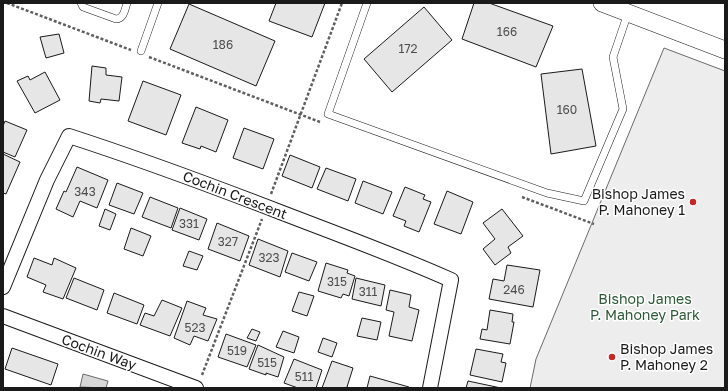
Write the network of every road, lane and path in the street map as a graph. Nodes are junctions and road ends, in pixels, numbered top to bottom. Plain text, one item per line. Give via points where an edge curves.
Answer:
1 (7, 3) edge
2 (81, 3) edge
3 (127, 3) edge
4 (158, 3) edge
5 (342, 3) edge
6 (367, 3) edge
7 (602, 3) edge
8 (628, 13) junction
9 (132, 50) dead end
10 (725, 50) edge
11 (144, 53) joint
12 (300, 114) junction
13 (322, 123) dead end
14 (517, 195) dead end
15 (266, 207) junction
16 (594, 224) dead end
17 (3, 287) edge
18 (3, 316) edge
19 (203, 374) dead end
20 (196, 388) edge
21 (430, 388) edge

1 - 9 path
2 - 3 lane via 83,7 116,20 122,17
4 - 11 lane
5 - 12 path
6 - 8 lane via 328,114 547,193 584,201 623,109 613,57
7 - 8 street
8 - 10 street
11 - 12 path
12 - 13 path
12 - 15 path
14 - 16 path
15 - 17 street, Cochin Crescent via 125,154 69,136
15 - 19 path
15 - 21 street, Cochin Crescent via 401,258 451,280
18 - 20 street, Cochin Way

